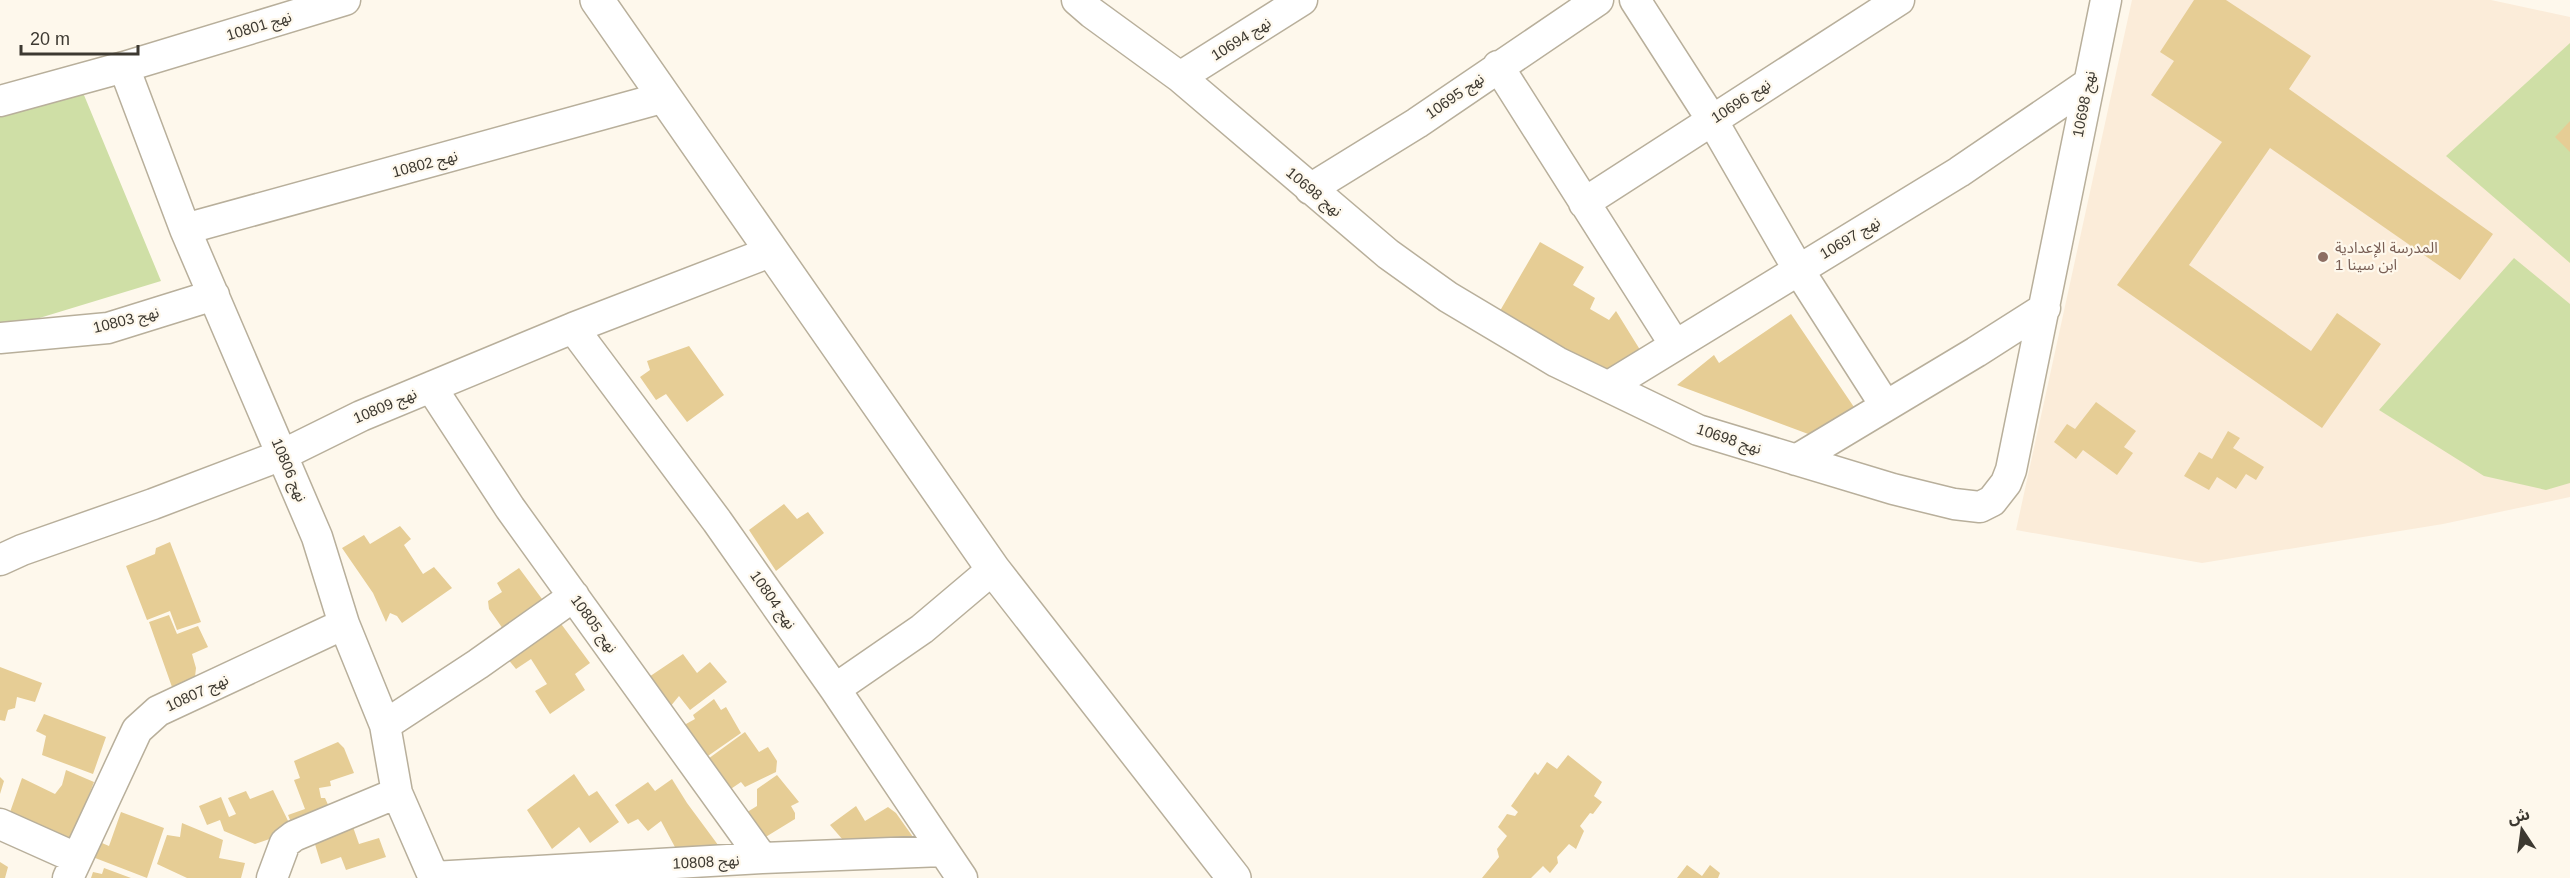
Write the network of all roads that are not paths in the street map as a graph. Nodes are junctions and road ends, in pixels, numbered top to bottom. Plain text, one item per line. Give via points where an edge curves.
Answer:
1 (345, 0) edge
2 (597, 0) edge
3 (1077, 0) edge
4 (1302, 0) edge
5 (1598, 0) edge
6 (1635, 0) edge
7 (1899, 0) edge
8 (2106, 0) edge
9 (1498, 66) junction
10 (124, 68) junction
11 (1180, 77) junction
12 (2088, 84) junction
13 (665, 97) junction
14 (0, 99) edge
15 (1712, 120) junction
16 (1310, 189) junction
17 (1584, 202) junction
18 (185, 230) junction
19 (770, 252) junction
20 (1798, 269) junction
21 (214, 295) junction
22 (2045, 308) junction
23 (573, 328) junction
24 (0, 338) edge
25 (1674, 345) junction
26 (1609, 386) junction
27 (431, 387) junction
28 (1885, 405) junction
29 (282, 455) junction
30 (1796, 460) junction
31 (0, 560) edge
32 (993, 569) junction
33 (574, 596) junction
34 (344, 624) junction
35 (835, 689) junction
36 (385, 724) junction
37 (397, 793) junction
38 (0, 824) edge
39 (943, 851) junction
40 (762, 858) junction
41 (72, 868) edge
42 (434, 877) edge
43 (272, 878) edge
44 (962, 878) edge
45 (1234, 878) edge

1 - 10 street, نهج 10801
2 - 13 street
3 - 11 street, نهج 10698
4 - 11 street, نهج 10694
5 - 9 street, نهج 10695
6 - 15 street
7 - 15 street, نهج 10696
8 - 12 street, نهج 10698
9 - 16 street, نهج 10695 via 1417,123
9 - 17 street
10 - 14 street, نهج 10801
10 - 18 street, نهج 10806
11 - 16 street, نهج 10698
12 - 20 street, نهج 10697 via 1959,172
12 - 22 street, نهج 10698
13 - 18 street, نهج 10802
13 - 19 street
15 - 17 street, نهج 10696
15 - 20 street
16 - 26 street, نهج 10698 via 1388,255 1448,297 1557,362
17 - 25 street
18 - 21 street, نهج 10806
19 - 23 street, نهج 10809
19 - 32 street
20 - 25 street, نهج 10697
20 - 28 street
21 - 24 street, نهج 10803 via 108,328
21 - 29 street, نهج 10806
22 - 28 street
22 - 30 street, نهج 10698 via 2011,470 1992,501 1980,507 1966,507
23 - 27 street, نهج 10809
23 - 35 street, نهج 10804 via 717,520
25 - 26 street, نهج 10697
26 - 30 street, نهج 10698 via 1698,430
27 - 29 street, نهج 10809
27 - 33 street, نهج 10805 via 510,508
28 - 30 street
29 - 31 street, نهج 10809
29 - 34 street, نهج 10806 via 317,537
32 - 35 street via 922,629
32 - 45 street
33 - 36 street
33 - 40 street, نهج 10805
34 - 36 street, نهج 10806
34 - 41 street, نهج 10807 via 158,711 137,730
35 - 39 street, نهج 10804
36 - 37 street, نهج 10806
37 - 42 street, نهج 10806
37 - 43 street via 294,836 285,843
38 - 41 street
39 - 40 street, نهج 10808
39 - 44 street, نهج 10804
40 - 42 street, نهج 10808

